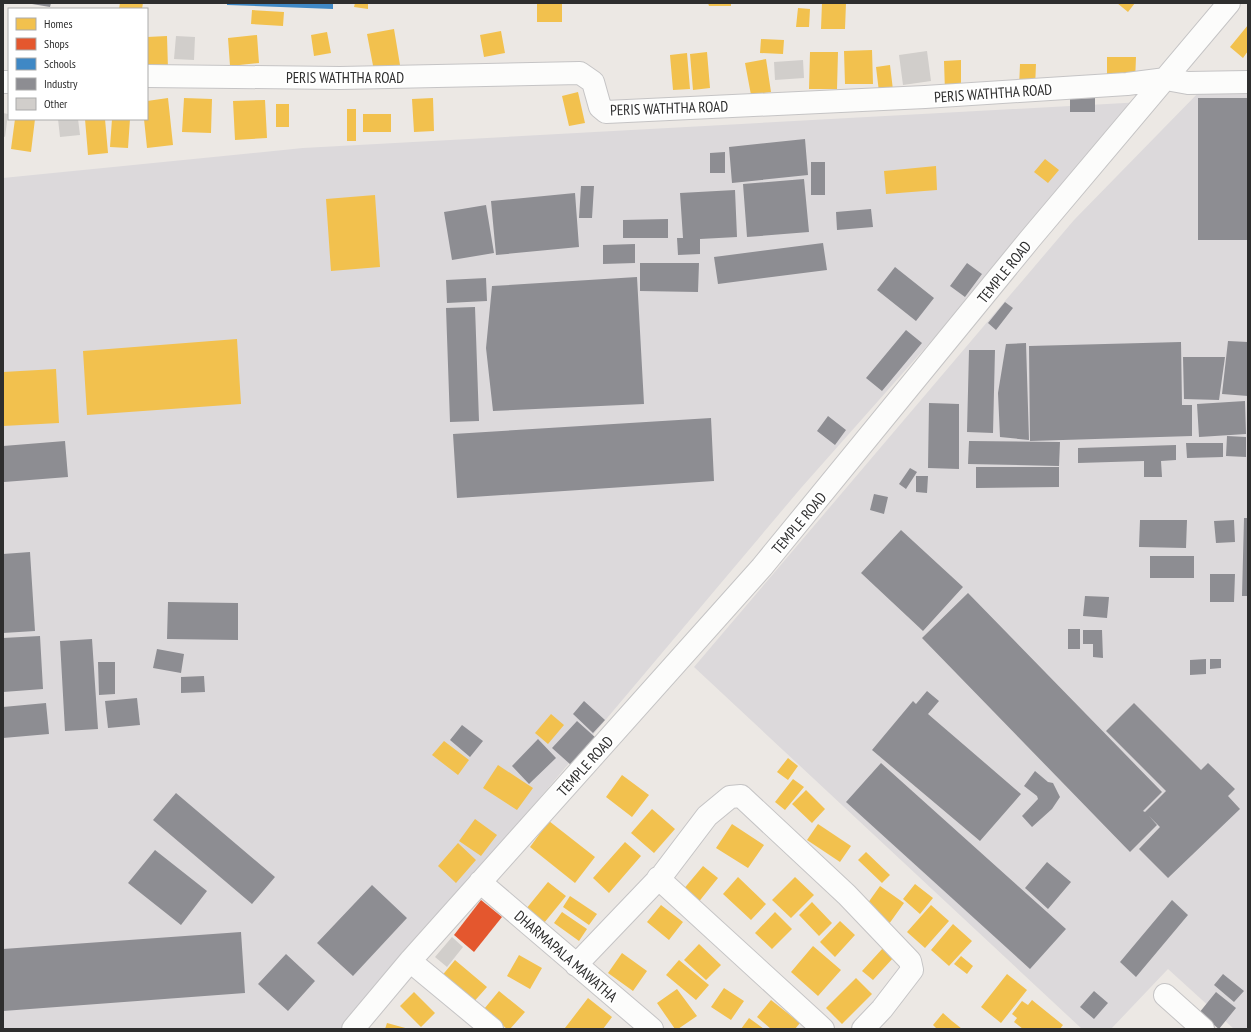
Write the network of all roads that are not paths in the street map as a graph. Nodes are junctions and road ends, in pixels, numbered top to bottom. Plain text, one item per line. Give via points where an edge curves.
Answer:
1 (1229, 3) edge
2 (148, 76) edge
3 (1166, 79) junction
4 (1248, 82) edge
5 (658, 878) junction
6 (480, 882) junction
7 (410, 961) junction
8 (576, 965) junction
9 (1165, 995) dead end
10 (353, 1029) edge
11 (492, 1029) edge
12 (652, 1029) edge
13 (823, 1029) edge
14 (863, 1029) edge
15 (1203, 1029) edge

1 - 3 street, TEMPLE ROAD
2 - 3 street, PERIS WATHTHA ROAD via 340,78 580,73 593,82 600,107 606,112 925,97 1127,84
3 - 4 street, PERIS WATHTHA ROAD via 1188,83
3 - 6 street, TEMPLE ROAD via 1030,239 762,567
5 - 8 street
5 - 13 street
5 - 14 street via 707,816 730,797 741,796 847,895 910,961 912,970
6 - 7 street, TEMPLE ROAD
6 - 8 street, DHARMAPALA MAWATHA
7 - 10 street, TEMPLE ROAD
7 - 11 street
8 - 12 street, DHARMAPALA MAWATHA
9 - 15 street

